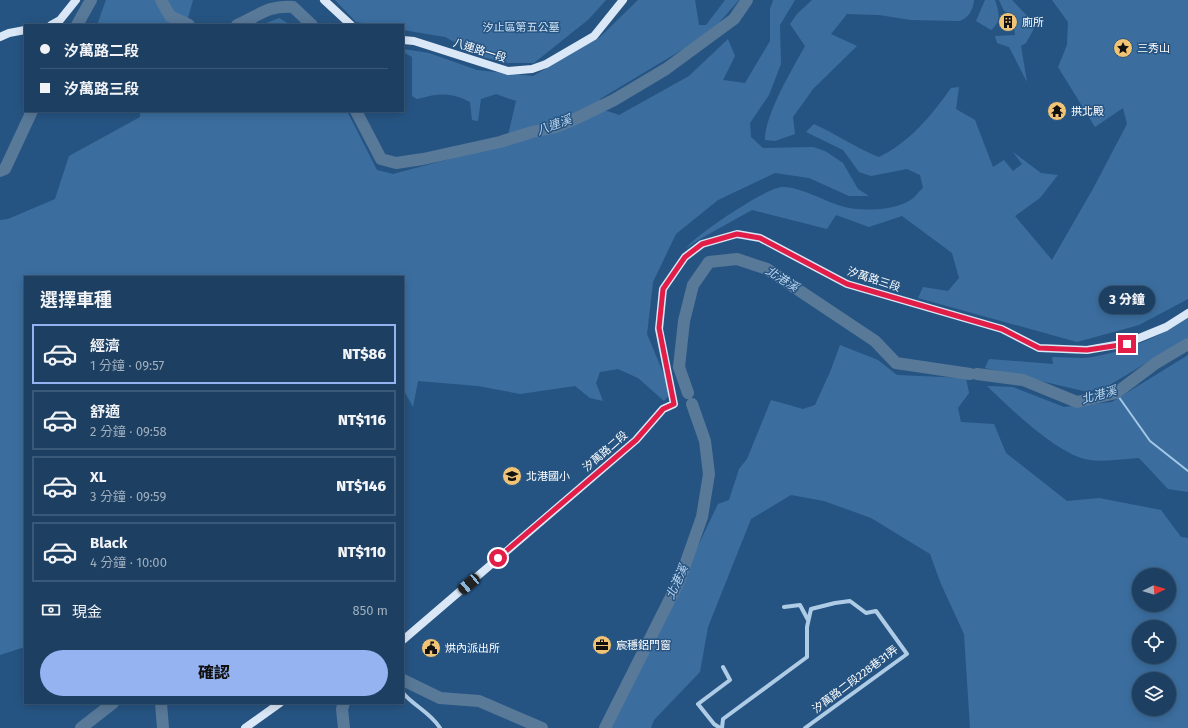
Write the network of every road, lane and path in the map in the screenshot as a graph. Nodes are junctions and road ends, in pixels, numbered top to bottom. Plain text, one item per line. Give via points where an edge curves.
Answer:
1 (76, 0) edge
2 (324, 0) edge
3 (623, 0) edge
4 (53, 24) edge
5 (350, 24) edge
6 (24, 30) edge
7 (0, 37) edge
8 (404, 40) edge
9 (1188, 313) edge
10 (674, 404) joint
11 (784, 607) dead end
12 (809, 620) junction
13 (404, 639) edge
14 (723, 667) dead end
15 (404, 694) edge
16 (279, 704) edge
17 (245, 728) edge
18 (440, 728) edge
19 (721, 728) edge
20 (805, 728) edge

1 - 4 street via 60,20
2 - 5 street
3 - 8 street, 八連路一段 via 594,36 546,64 532,69 508,71
6 - 7 street
9 - 10 street, 汐萬路三段 via 1166,327 1127,344 1087,350 1039,348 1002,329 847,284 760,238 737,234 702,244 685,257 663,289 659,328
10 - 13 street, 汐萬路二段 via 663,409 636,440
11 - 12 street via 800,605
12 - 19 street via 807,657 723,719
12 - 20 street, 汐萬路二段228巷31弄 via 811,609 850,601 866,613 876,611 907,654
14 - 19 street via 730,680 698,704 714,724
15 - 18 street
16 - 17 street

